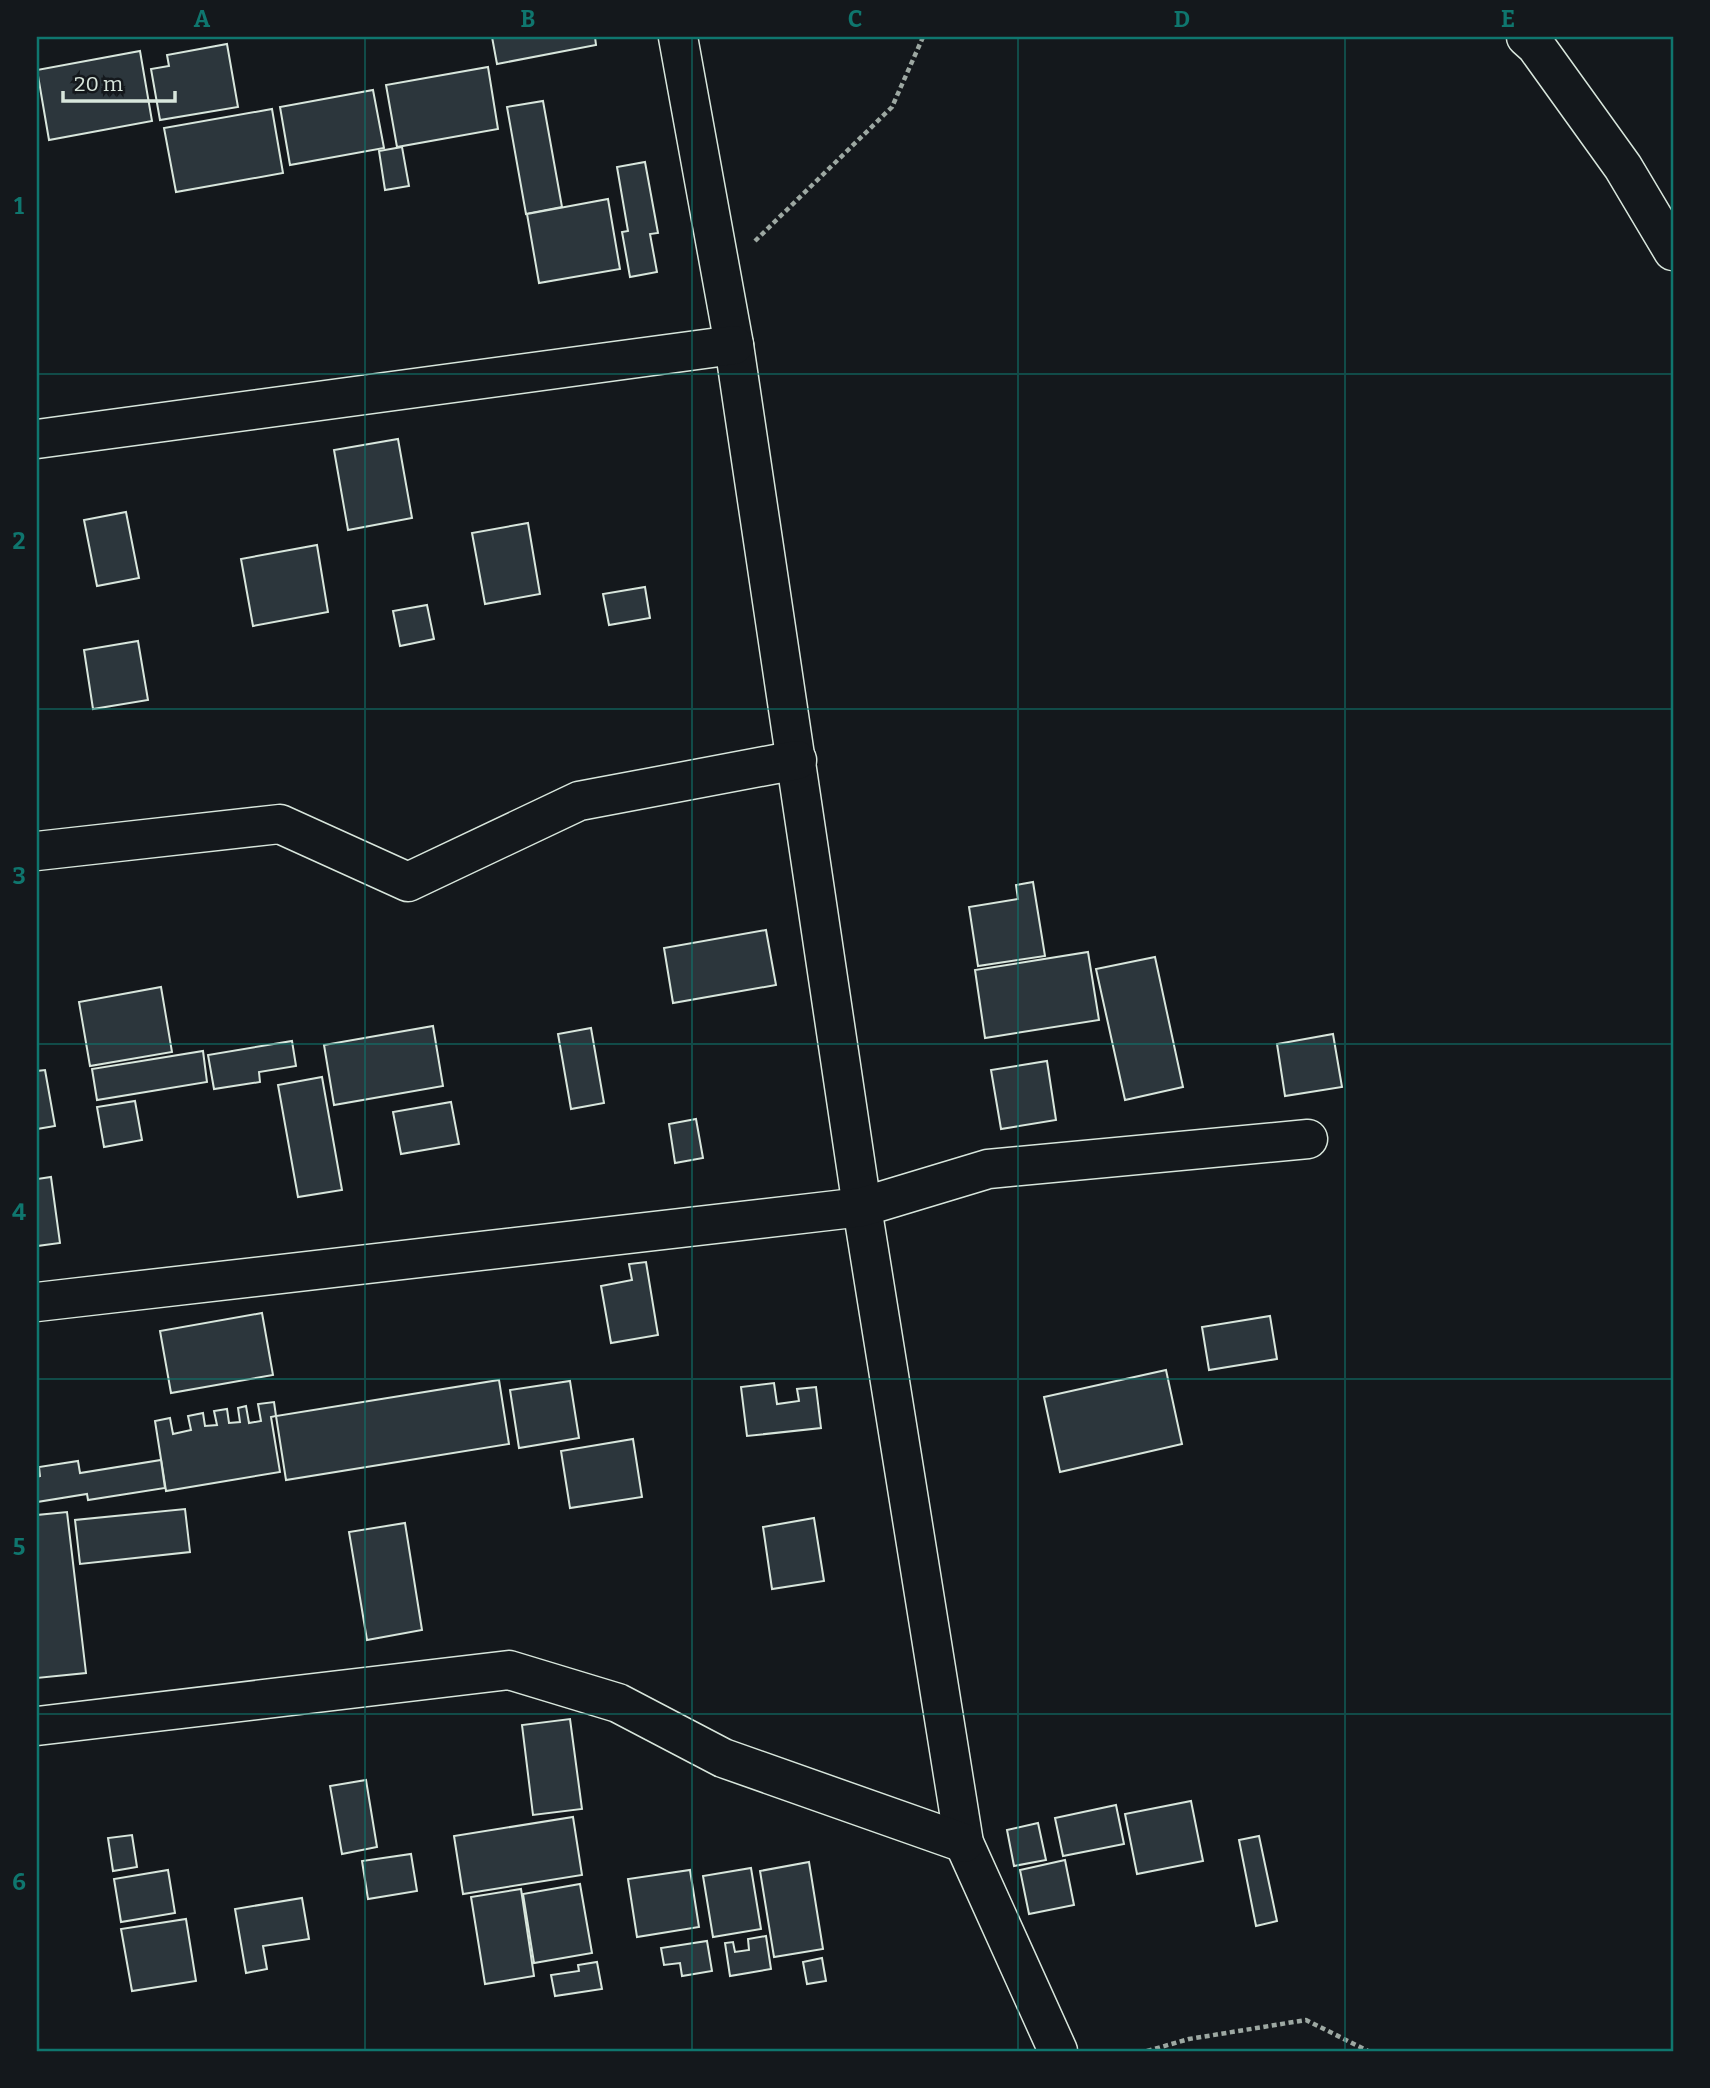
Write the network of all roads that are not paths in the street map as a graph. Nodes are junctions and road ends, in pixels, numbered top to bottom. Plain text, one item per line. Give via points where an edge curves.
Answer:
1 (678, 37) edge
2 (1526, 37) edge
3 (1673, 251) edge
4 (734, 345) junction
5 (37, 439) edge
6 (797, 760) junction
7 (37, 851) edge
8 (1308, 1139) dead end
9 (862, 1208) junction
10 (37, 1302) edge
11 (37, 1726) edge
12 (964, 1843) junction
13 (1058, 2051) edge

1 - 4 street
2 - 3 street via 1623,167
4 - 5 street
4 - 6 street
6 - 7 street via 579,801 408,882 280,824
6 - 9 street
8 - 9 street via 988,1169
9 - 10 street
9 - 12 street
11 - 12 street via 509,1670 618,1703 723,1758
12 - 13 street

